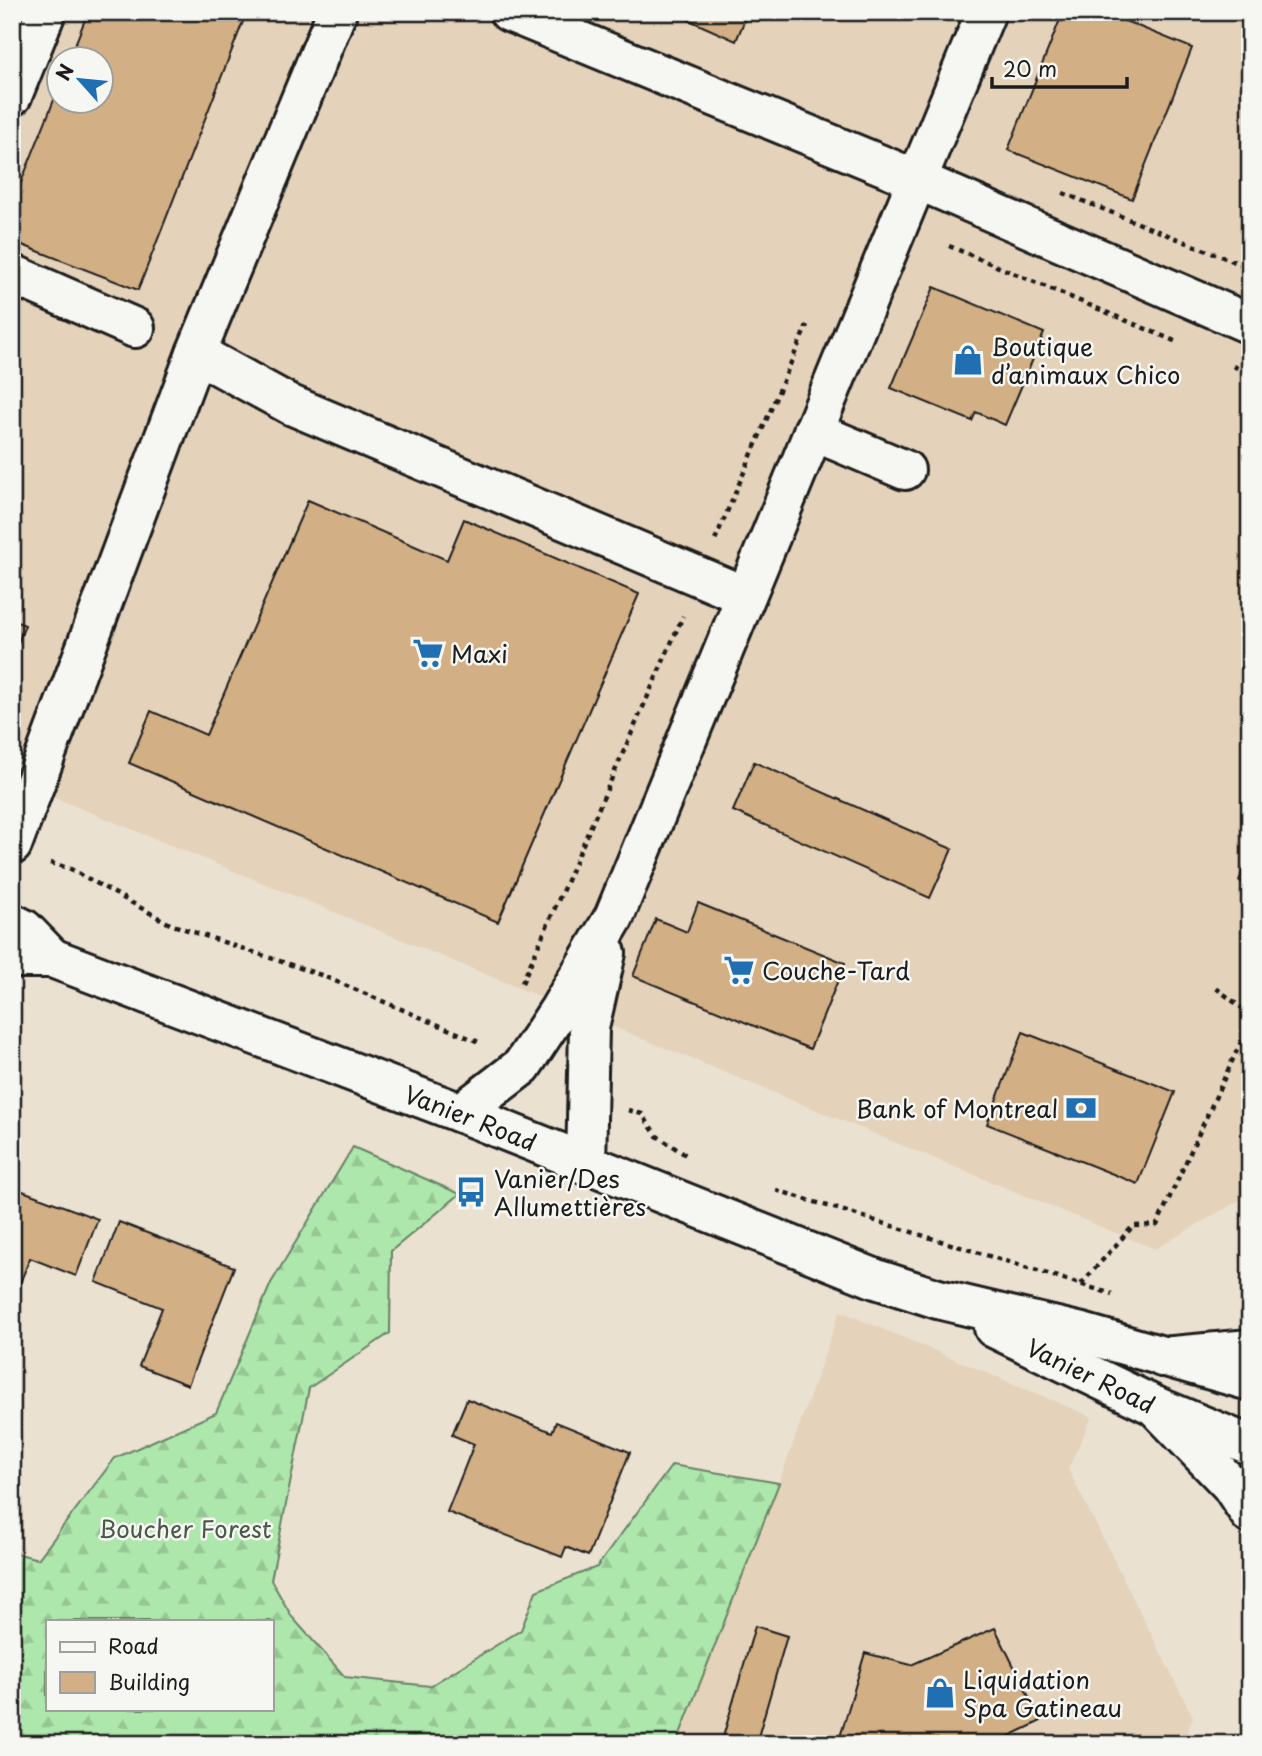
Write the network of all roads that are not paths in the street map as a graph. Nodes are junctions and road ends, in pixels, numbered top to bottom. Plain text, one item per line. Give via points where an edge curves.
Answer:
1 (46, 12) edge
2 (337, 12) edge
3 (509, 12) edge
4 (986, 12) edge
5 (12, 96) edge
6 (918, 180) junction
7 (12, 274) edge
8 (1250, 324) edge
9 (135, 328) dead end
10 (196, 354) junction
11 (813, 431) junction
12 (905, 470) dead end
13 (745, 596) junction
14 (12, 845) edge
15 (614, 917) junction
16 (12, 923) edge
17 (52, 957) junction
18 (12, 958) edge
19 (461, 1113) junction
20 (586, 1165) junction
21 (938, 1299) junction
22 (1250, 1349) edge
23 (1162, 1357) junction
24 (1250, 1381) edge
25 (1155, 1406) junction
26 (1250, 1445) edge
27 (1250, 1514) edge

1 - 5 main road
2 - 10 main road
3 - 6 main road
4 - 6 main road
6 - 8 main road
6 - 11 main road
7 - 9 main road
10 - 13 main road via 291,405
10 - 14 main road
11 - 12 main road
11 - 13 main road
13 - 15 main road
15 - 19 main road via 522,1066
15 - 20 main road via 589,1028
16 - 17 main road, Vanier Road
17 - 18 main road
17 - 19 main road, Vanier Road
19 - 20 main road, Vanier Road
20 - 21 main road, Vanier Road
21 - 23 main road, Vanier Road
21 - 25 main road, Vanier Road
22 - 23 main road
23 - 24 main road, Vanier Road
25 - 26 main road, Vanier Road
25 - 27 main road via 1231,1485

